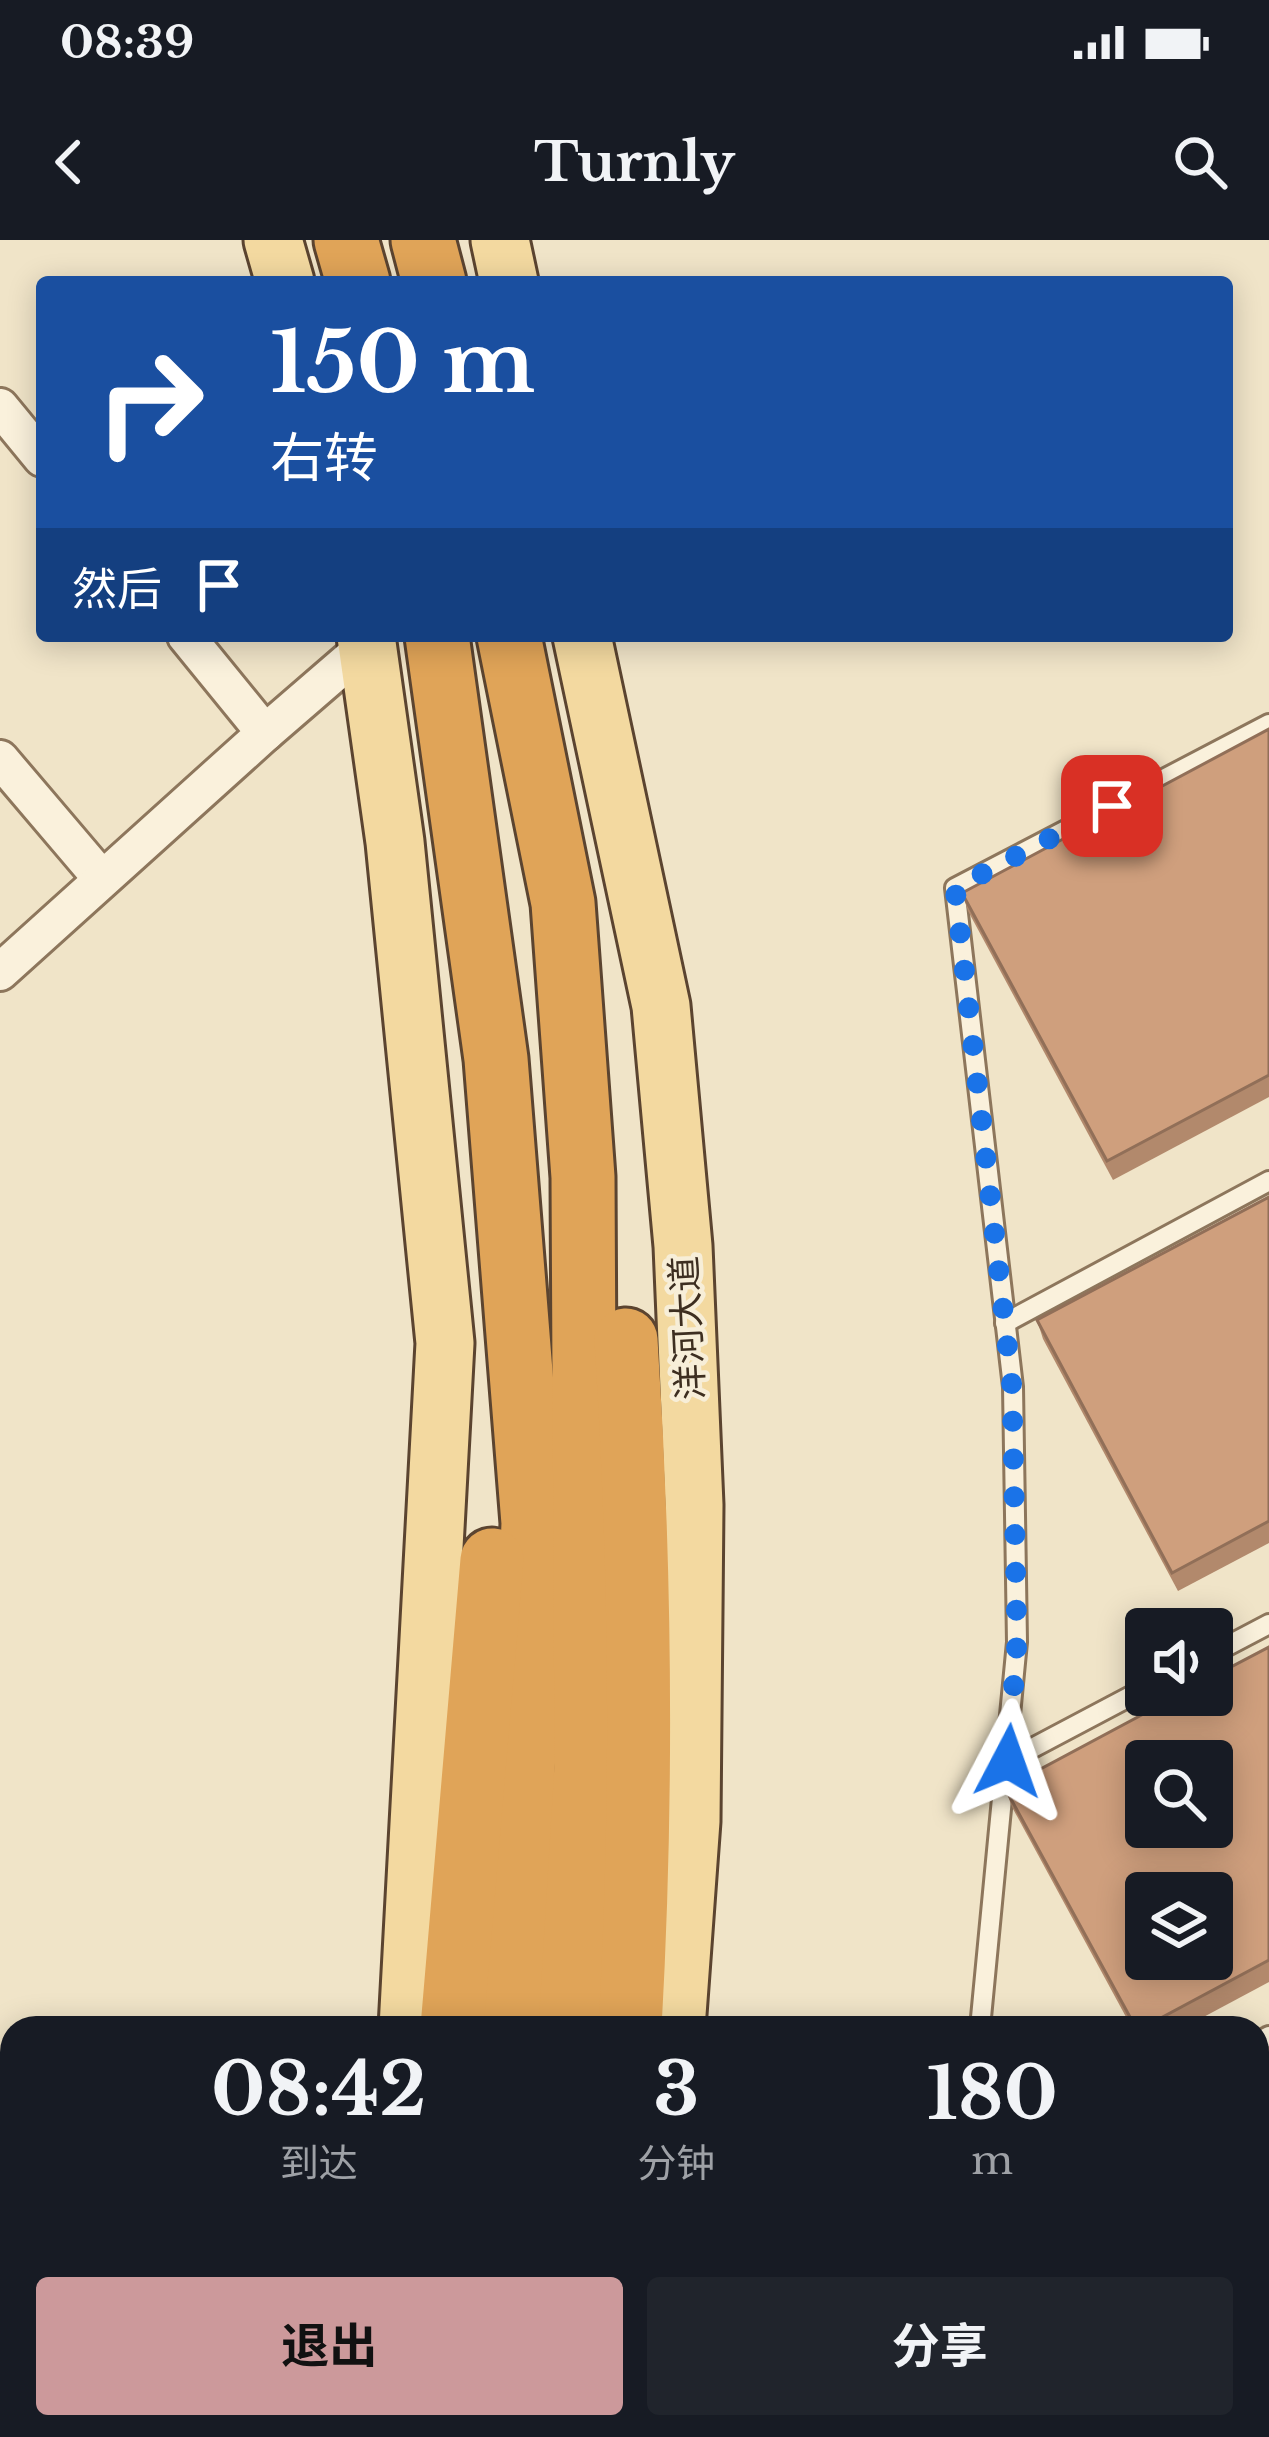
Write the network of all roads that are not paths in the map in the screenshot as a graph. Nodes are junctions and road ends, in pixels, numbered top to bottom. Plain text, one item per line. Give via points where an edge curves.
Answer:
1 (273, 240) edge
2 (346, 240) edge
3 (423, 240) edge
4 (500, 240) edge
5 (283, 276) edge
6 (356, 276) edge
7 (432, 276) edge
8 (507, 276) edge
9 (0, 406) edge
10 (36, 451) edge
11 (191, 642) edge
12 (366, 642) edge
13 (368, 642) edge
14 (438, 642) edge
15 (510, 642) edge
16 (583, 642) edge
17 (1269, 724) edge
18 (265, 733) junction
19 (0, 759) edge
20 (102, 879) junction
21 (562, 903) junction
22 (0, 972) edge
23 (1269, 1181) edge
24 (510, 1289) junction
25 (1005, 1323) junction
26 (1269, 1624) edge
27 (1233, 1643) edge
28 (1125, 1699) edge
29 (1008, 1761) junction
30 (409, 2016) edge
31 (453, 2016) edge
32 (513, 2016) edge
33 (570, 2016) edge
34 (630, 2016) edge
35 (677, 2016) edge
36 (981, 2016) edge

1 - 5 main road
2 - 6 highway
3 - 7 highway
4 - 8 main road
9 - 10 street
11 - 18 street
12 - 18 street
13 - 30 main road via 445,1343
14 - 24 highway via 496,1059
15 - 21 highway
16 - 35 main road, 洋河大道 via 661,1006 683,1246 694,1505 692,1799
17 - 25 lane via 955,888
18 - 20 street
19 - 20 street
20 - 22 street
21 - 33 highway via 583,1177 588,1434 586,1766
21 - 34 highway via 611,1101 638,1528
23 - 25 lane
24 - 31 highway
24 - 32 highway via 533,1523
25 - 29 lane via 1017,1642
26 - 27 lane
28 - 29 lane
29 - 36 lane

